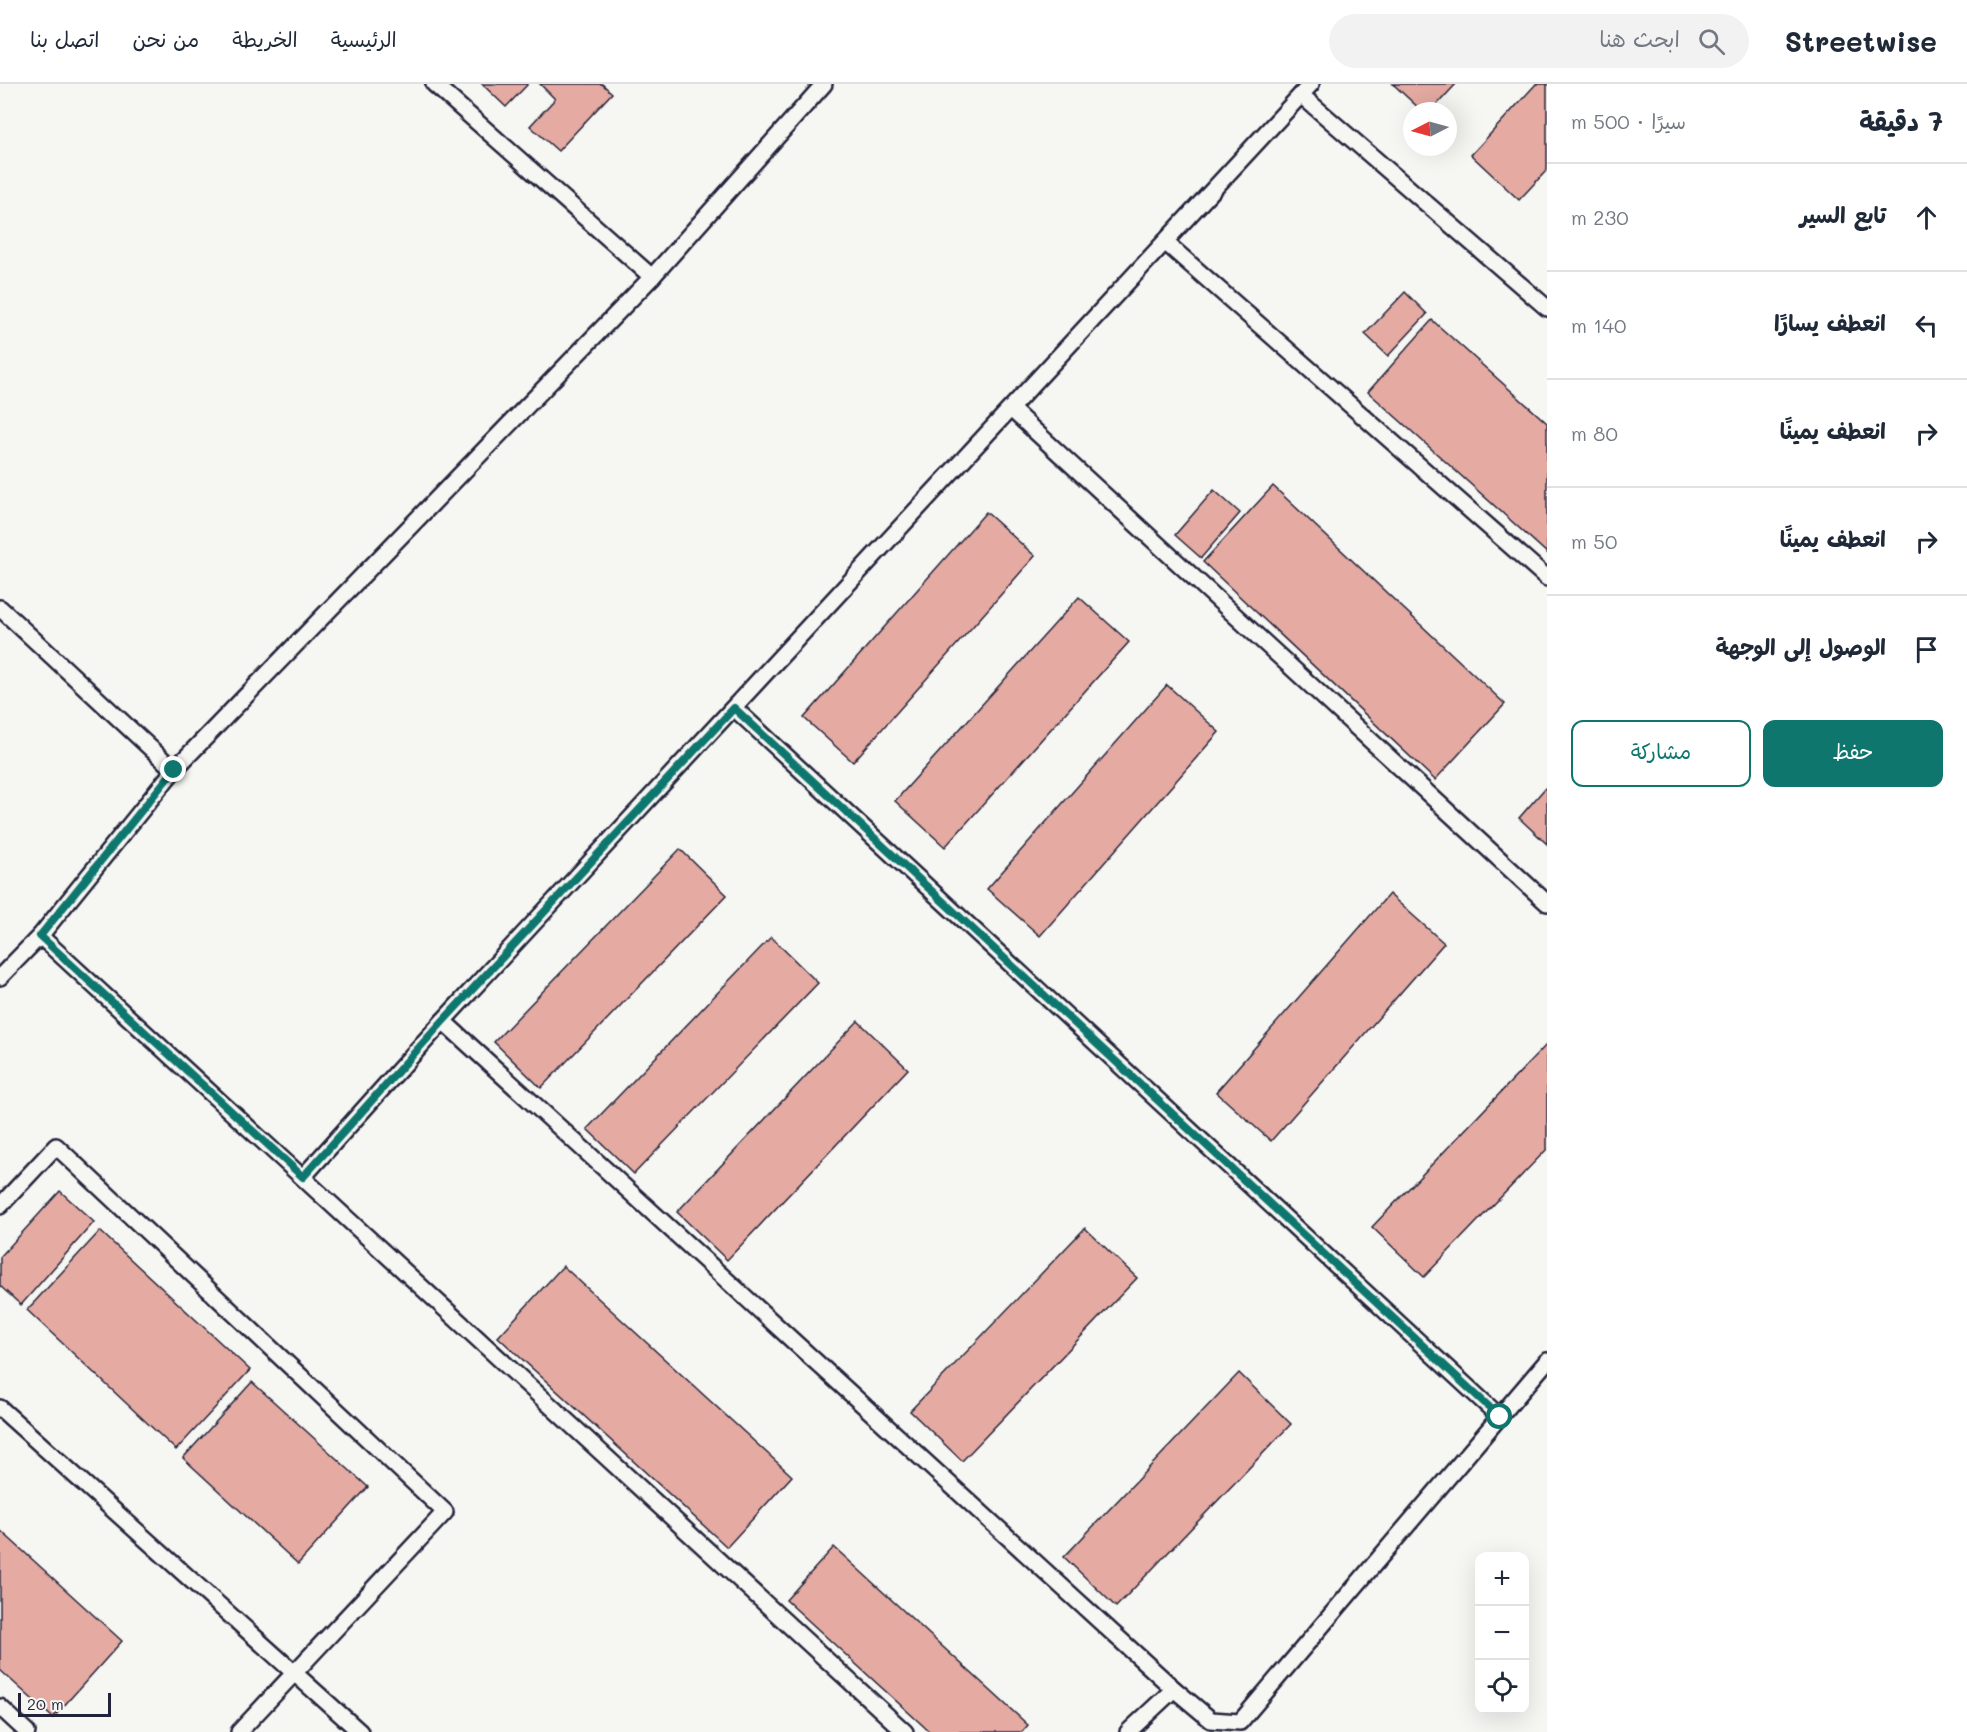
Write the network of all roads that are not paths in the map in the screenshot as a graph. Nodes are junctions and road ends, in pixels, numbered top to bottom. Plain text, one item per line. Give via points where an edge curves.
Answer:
1 (434, 84) edge
2 (824, 84) edge
3 (1306, 90) edge
4 (1165, 242) junction
5 (652, 277) junction
6 (1547, 308) edge
7 (1011, 409) junction
8 (1547, 578) edge
9 (0, 608) edge
10 (734, 708) junction
11 (174, 770) junction
12 (1547, 903) edge
13 (40, 936) junction
14 (0, 977) edge
15 (443, 1021) junction
16 (303, 1177) junction
17 (0, 1206) edge
18 (1547, 1361) edge
19 (0, 1408) edge
20 (1500, 1417) junction
21 (295, 1673) junction
22 (1174, 1689) junction
23 (0, 1707) edge
24 (27, 1732) edge
25 (239, 1732) edge
26 (360, 1732) edge
27 (905, 1732) edge
28 (1128, 1732) edge

1 - 5 lane
2 - 5 lane
3 - 4 lane
3 - 6 lane
4 - 7 lane
4 - 8 lane
5 - 11 lane
7 - 10 lane
7 - 12 lane
9 - 11 lane
10 - 15 lane
10 - 20 lane
11 - 13 lane
13 - 14 lane
13 - 16 lane
15 - 16 lane
15 - 22 lane
16 - 27 lane
17 - 21 lane via 56,1146 445,1512
18 - 20 lane
19 - 21 lane
20 - 22 lane via 1240,1722 1211,1720
21 - 25 lane
21 - 26 lane
22 - 28 lane
23 - 24 lane

